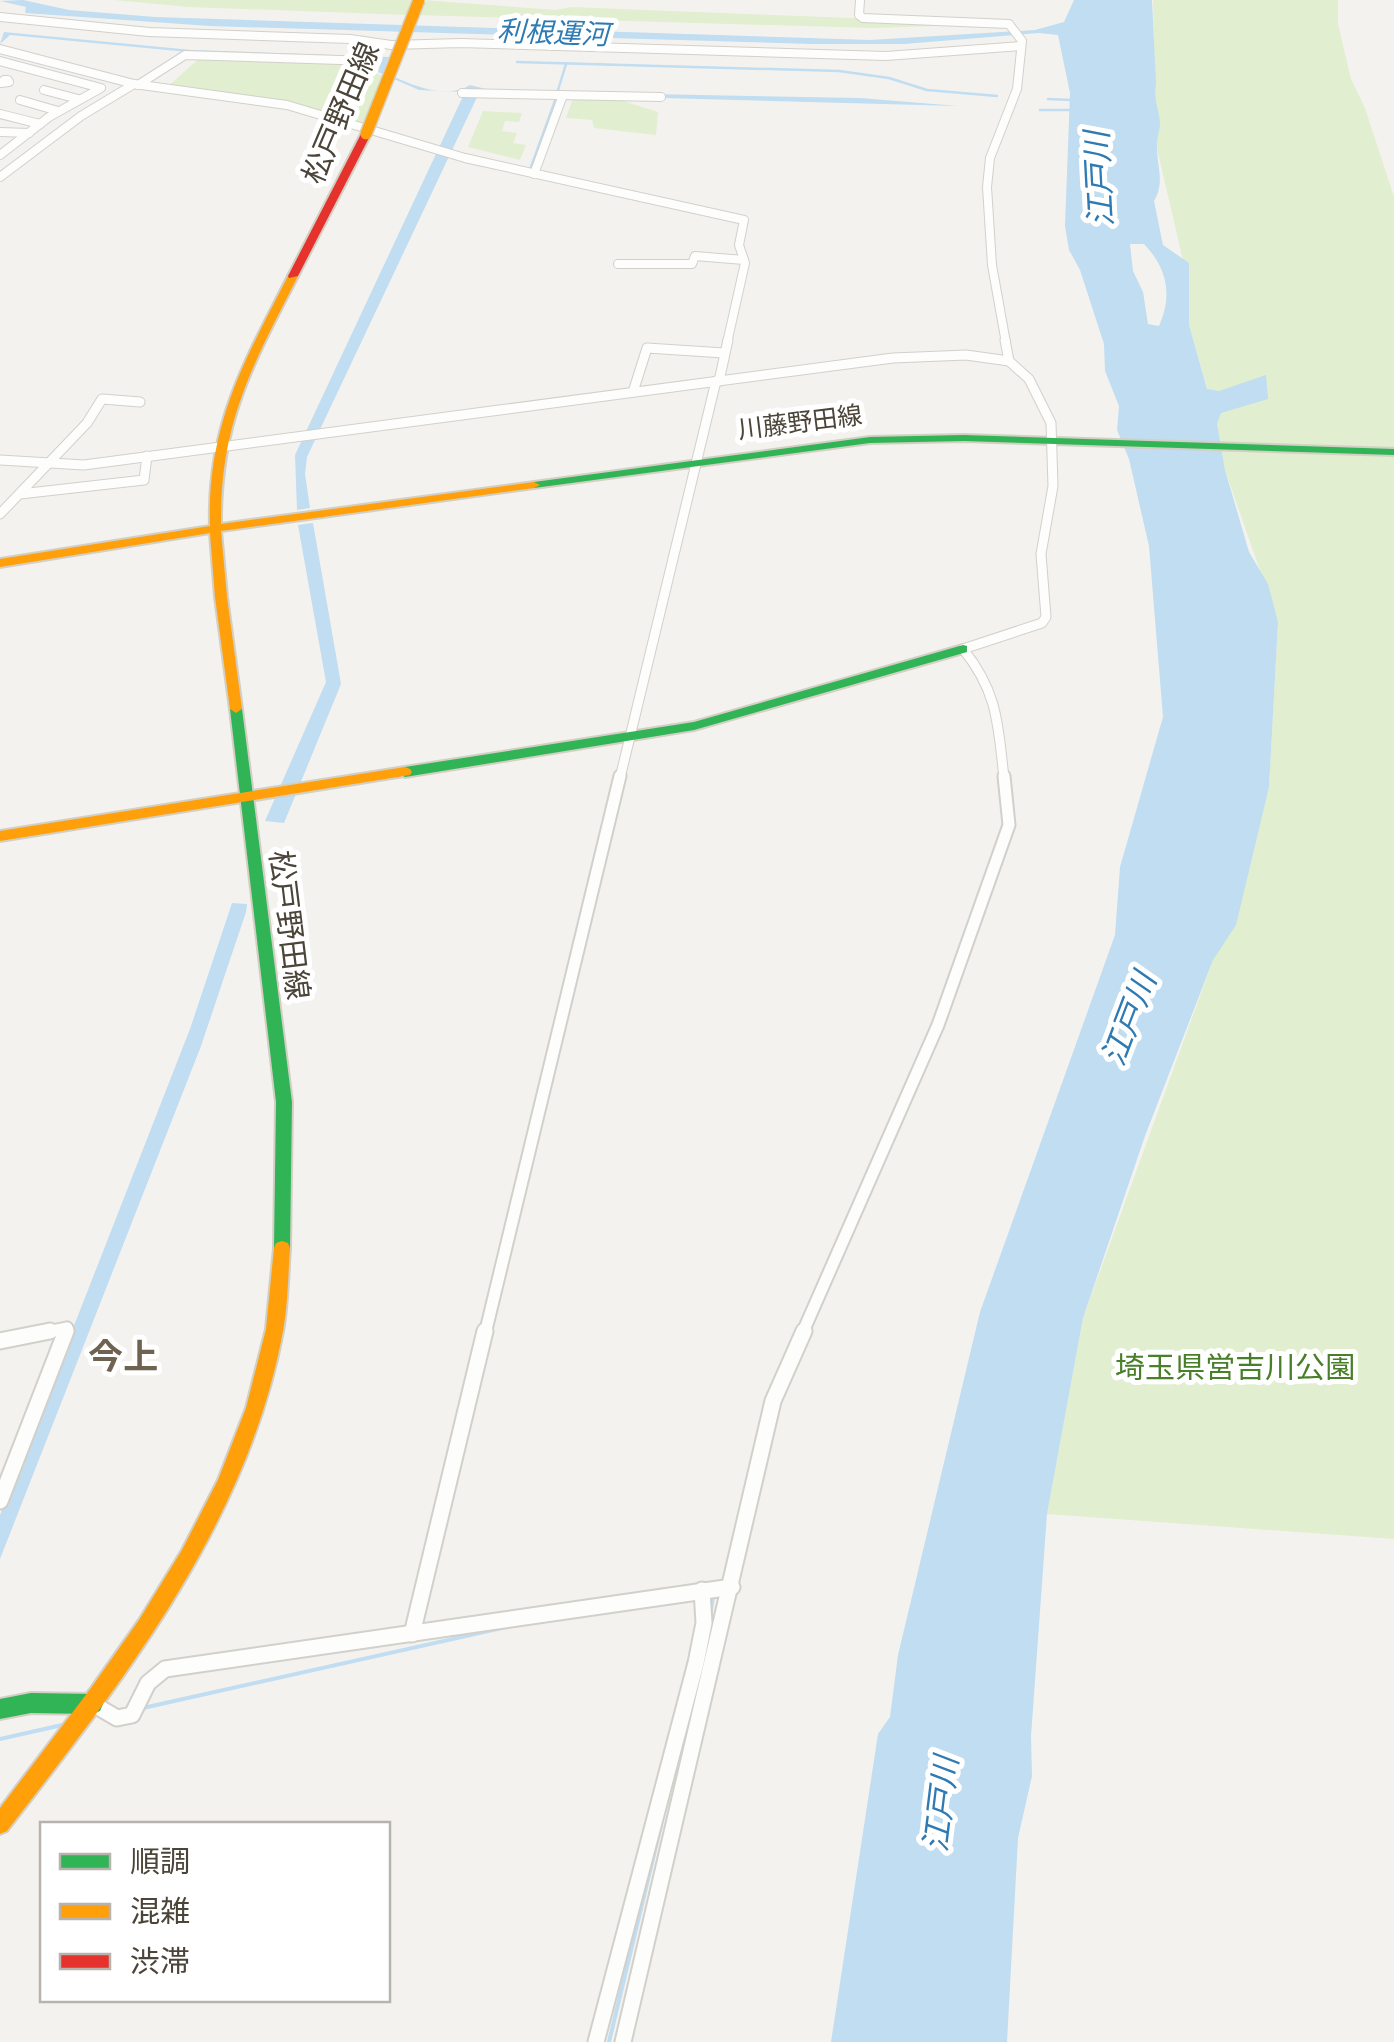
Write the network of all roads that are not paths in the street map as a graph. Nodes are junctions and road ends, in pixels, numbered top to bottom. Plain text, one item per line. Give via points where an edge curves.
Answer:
1 (418, 0) edge
2 (860, 0) edge
3 (0, 18) edge
4 (1022, 43) junction
5 (0, 49) edge
6 (0, 61) edge
7 (372, 62) dead end
8 (136, 84) junction
9 (44, 90) dead end
10 (462, 93) dead end
11 (563, 96) junction
12 (661, 97) dead end
13 (78, 99) junction
14 (20, 100) dead end
15 (58, 111) junction
16 (0, 114) edge
17 (40, 124) junction
18 (0, 132) edge
19 (29, 133) junction
20 (3, 151) edge
21 (534, 174) junction
22 (0, 177) edge
23 (744, 260) junction
24 (618, 264) dead end
25 (724, 353) junction
26 (1008, 361) junction
27 (717, 381) junction
28 (634, 392) junction
29 (140, 402) dead end
30 (1056, 441) junction
31 (220, 446) junction
32 (1394, 452) edge
33 (147, 456) junction
34 (698, 462) junction
35 (2, 463) edge
36 (46, 464) junction
37 (20, 494) junction
38 (0, 514) edge
39 (217, 528) junction
40 (0, 563) edge
41 (963, 649) junction
42 (631, 737) junction
43 (245, 798) junction
44 (0, 836) edge
45 (0, 1341) edge
46 (0, 1501) edge
47 (732, 1587) junction
48 (702, 1590) junction
49 (412, 1634) junction
50 (94, 1704) junction
51 (0, 1709) edge
52 (0, 1824) edge
53 (596, 2042) edge
54 (623, 2042) edge

1 - 31 main road, 松戸野田線, bridge via 366,134 246,369
2 - 4 street via 862,18 1013,27
3 - 4 street via 391,46 886,56
4 - 26 street via 1017,89 987,177
5 - 8 street
6 - 13 street via 100,88
7 - 8 street via 186,55
8 - 21 street via 287,104
8 - 22 street
9 - 13 street
10 - 11 street
11 - 12 street
11 - 21 street
13 - 15 street
14 - 15 street
15 - 17 street
16 - 17 street
17 - 19 street
18 - 19 street
19 - 20 street
21 - 23 street via 744,220
23 - 24 street via 695,256 692,264
23 - 25 street
25 - 27 street
25 - 28 street via 647,348
26 - 27 street via 905,358
26 - 30 street via 1032,383
27 - 28 street
27 - 34 street
28 - 31 street
29 - 36 street via 102,399
30 - 32 main road, 川藤野田線
30 - 34 main road, 川藤野田線 via 849,442
30 - 41 street via 1041,554 1044,620
31 - 33 street
31 - 39 main road, 松戸野田線
33 - 36 street
33 - 37 street via 144,480
34 - 39 main road, 川藤野田線
34 - 42 street
35 - 36 street
36 - 37 street
37 - 38 street
39 - 40 main road, 川藤野田線
39 - 43 main road, 松戸野田線
41 - 42 main road via 721,720
41 - 47 street via 996,705 1009,825 938,1025 772,1401
42 - 43 main road
42 - 49 street
43 - 44 main road
43 - 50 main road, 松戸野田線 via 284,1102 286,1214 267,1369 228,1477 161,1604
45 - 46 street via 67,1328
47 - 48 street
47 - 54 street
48 - 49 street
48 - 53 street via 706,1603 697,1651
49 - 50 street via 164,1669 148,1683 132,1715 117,1718
50 - 51 main road
50 - 52 main road, 松戸野田線

